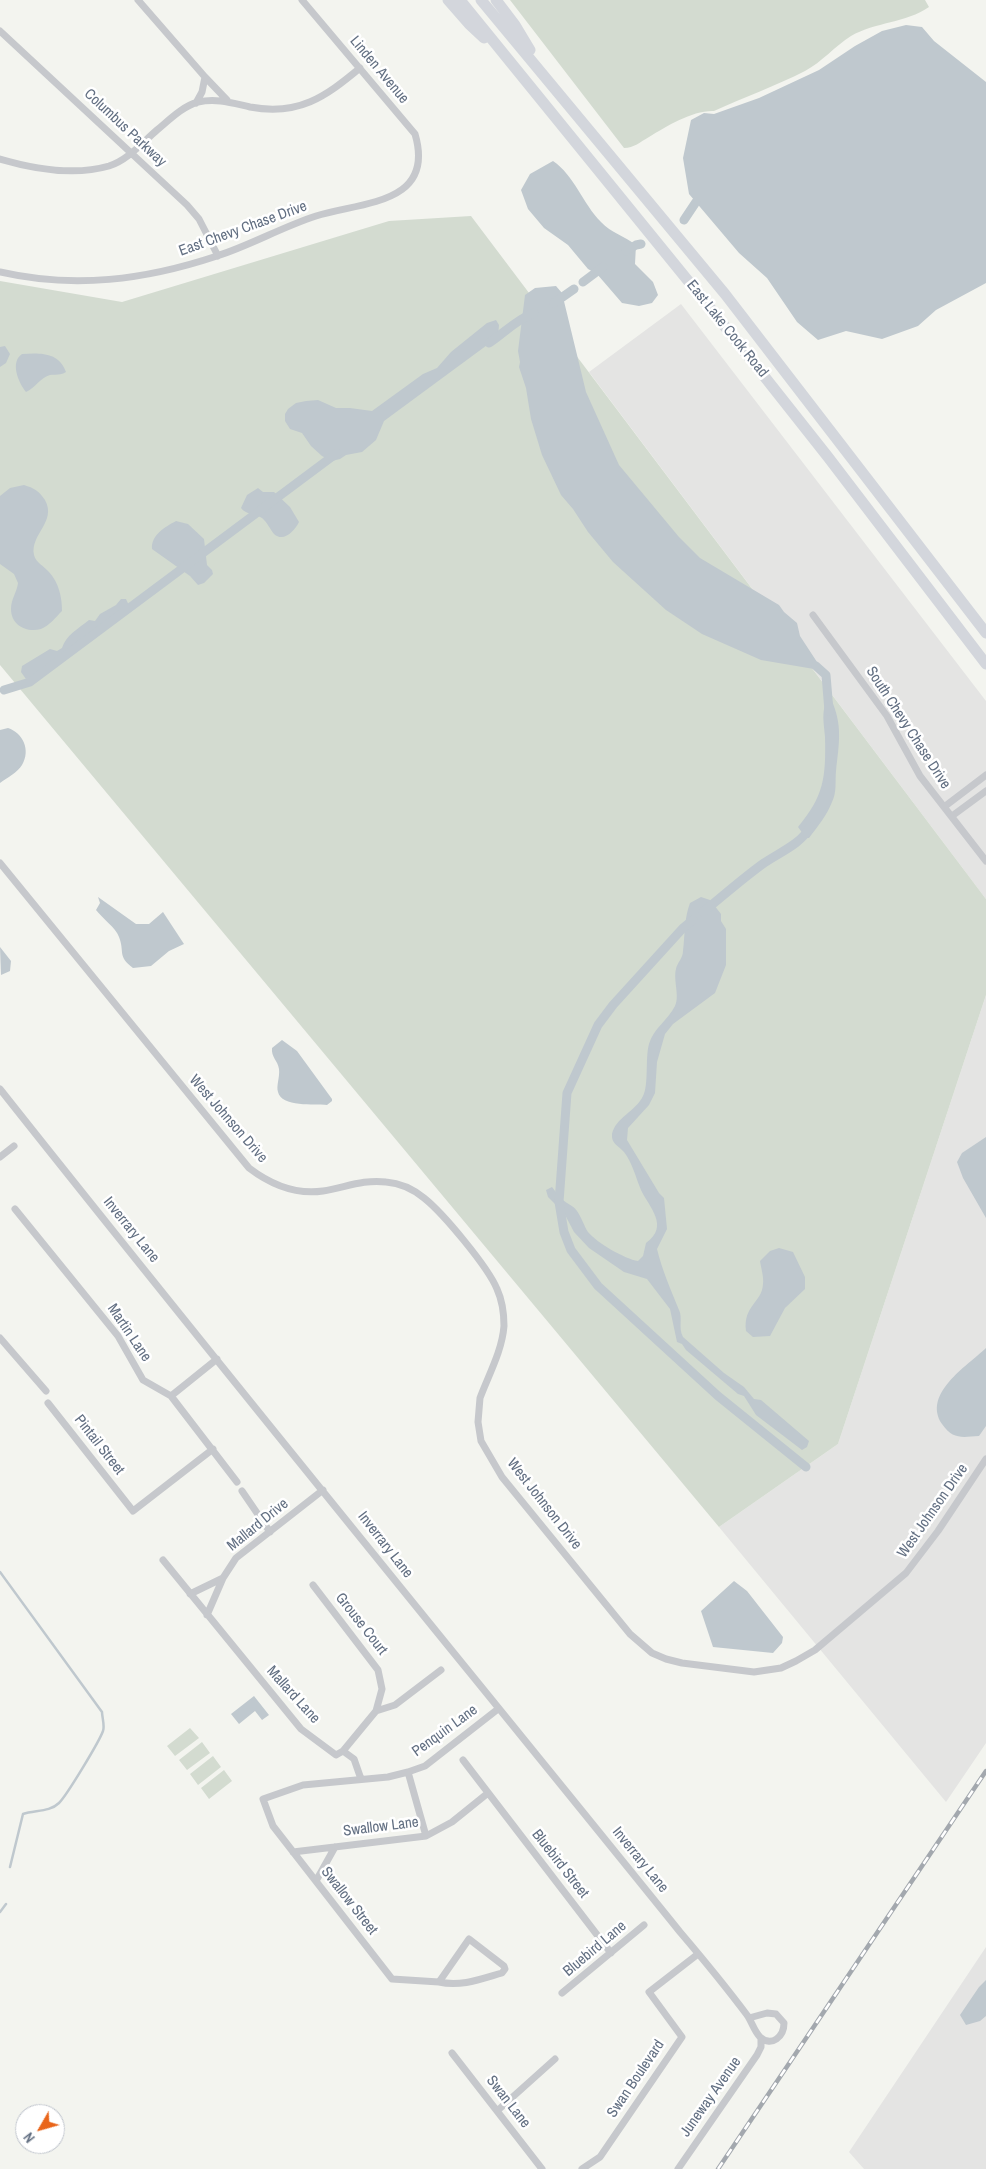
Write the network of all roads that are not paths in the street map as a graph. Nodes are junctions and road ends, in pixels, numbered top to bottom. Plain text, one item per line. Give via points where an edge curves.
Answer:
1 (138, 0) edge
2 (302, 0) edge
3 (448, 0) edge
4 (460, 0) edge
5 (481, 0) edge
6 (496, 0) edge
7 (0, 31) edge
8 (510, 60) junction
9 (360, 68) junction
10 (205, 77) junction
11 (548, 82) junction
12 (227, 100) junction
13 (196, 103) junction
14 (131, 153) junction
15 (0, 159) edge
16 (417, 164) joint
17 (218, 256) junction
18 (0, 272) edge
19 (789, 376) junction
20 (774, 388) junction
21 (813, 615) dead end
22 (986, 633) edge
23 (986, 664) edge
24 (986, 775) edge
25 (986, 791) edge
26 (944, 807) junction
27 (952, 816) junction
28 (986, 861) edge
29 (0, 863) edge
30 (0, 1089) edge
31 (14, 1146) dead end
32 (0, 1157) edge
33 (15, 1209) dead end
34 (0, 1338) edge
35 (217, 1359) junction
36 (46, 1391) dead end
37 (171, 1396) junction
38 (48, 1403) dead end
39 (213, 1449) junction
40 (986, 1459) edge
41 (238, 1482) dead end
42 (324, 1490) junction
43 (242, 1491) dead end
44 (270, 1532) junction
45 (163, 1560) dead end
46 (224, 1578) junction
47 (313, 1585) dead end
48 (190, 1594) junction
49 (207, 1615) junction
50 (442, 1670) dead end
51 (498, 1709) junction
52 (376, 1711) junction
53 (343, 1751) junction
54 (463, 1760) dead end
55 (408, 1772) junction
56 (361, 1779) junction
57 (488, 1793) junction
58 (263, 1800) joint
59 (426, 1836) junction
60 (335, 1847) junction
61 (293, 1852) junction
62 (316, 1881) junction
63 (644, 1926) dead end
64 (611, 1953) junction
65 (698, 1954) junction
66 (439, 1982) junction
67 (562, 1993) dead end
68 (749, 2018) junction
69 (761, 2038) junction
70 (452, 2053) dead end
71 (555, 2059) dead end
72 (497, 2111) junction
73 (542, 2169) edge
74 (582, 2169) edge
75 (678, 2169) edge

1 - 10 street
2 - 9 street, Linden Avenue
3 - 8 main road via 468,24
4 - 8 main road, East Lake Cook Road
5 - 11 main road, East Lake Cook Road
6 - 11 main road via 515,25
7 - 14 street, Columbus Parkway
8 - 20 main road, East Lake Cook Road
9 - 12 street via 314,102 297,107 267,109
9 - 16 street, Linden Avenue via 415,134 420,149
10 - 12 street
10 - 13 street
11 - 19 main road, East Lake Cook Road
12 - 13 street
13 - 14 street via 178,113
14 - 15 street via 110,166 65,170 42,169
14 - 17 street, Columbus Parkway via 199,219
16 - 17 street, East Chevy Chase Drive via 413,176 394,196 316,216
17 - 18 street, East Chevy Chase Drive via 150,274 102,280 68,282
19 - 20 main road
19 - 22 main road, East Lake Cook Road
20 - 23 main road, East Lake Cook Road
21 - 26 street, South Chevy Chase Drive via 887,716 920,776
24 - 26 street
25 - 27 street
26 - 27 street
27 - 28 street
29 - 40 street, West Johnson Drive via 249,1168 284,1188 310,1192 361,1182 392,1183 409,1188 434,1207 492,1279 502,1308 504,1326 501,1342 478,1407 481,1441 502,1477 630,1634 652,1653 682,1663 754,1672 781,1668 815,1650 906,1573
30 - 35 street, Inverrary Lane
31 - 32 street
33 - 37 street, Martin Lane via 118,1336 143,1380
34 - 36 street
35 - 37 street
35 - 42 street, Inverrary Lane
37 - 39 street, Martin Lane
38 - 39 street, Pintail Street via 133,1511
39 - 41 street, Martin Lane
42 - 44 street, Mallard Drive
42 - 51 street, Inverrary Lane
43 - 44 street
44 - 46 street, Mallard Drive via 236,1558
45 - 48 street
46 - 48 street
46 - 49 street, Mallard Drive
47 - 52 street, Grouse Court via 378,1670 382,1689
48 - 49 street
49 - 53 street, Mallard Lane via 301,1729 336,1755
50 - 52 street via 395,1705
51 - 55 street, Penquin Lane via 425,1766
51 - 65 street, Inverrary Lane
52 - 53 street
53 - 56 street via 354,1759
54 - 57 street, Bluebird Street
55 - 56 street, Penquin Lane
55 - 59 street
56 - 58 street, Penquin Lane via 303,1785
57 - 59 street, Swallow Lane via 452,1822
57 - 64 street, Bluebird Street
58 - 61 street, Swallow Street via 273,1826
59 - 60 street, Swallow Lane
60 - 61 street, Swallow Lane
60 - 62 street
61 - 62 street, Swallow Street
62 - 66 street, Swallow Street via 392,1979
63 - 64 street, Bluebird Lane
64 - 67 street, Bluebird Lane
65 - 68 street, Inverrary Lane
65 - 74 street, Swan Boulevard via 649,1992 682,2037 600,2157
66 - 66 street, Swallow Street via 463,1984 502,1973 505,1969 469,1939
68 - 69 street, Inverrary Lane
68 - 69 street via 772,2012 781,2018 784,2028 779,2038 771,2041
69 - 75 street, Juneway Avenue via 757,2055
70 - 72 street, Swan Lane
71 - 72 street
72 - 73 street, Swan Lane

